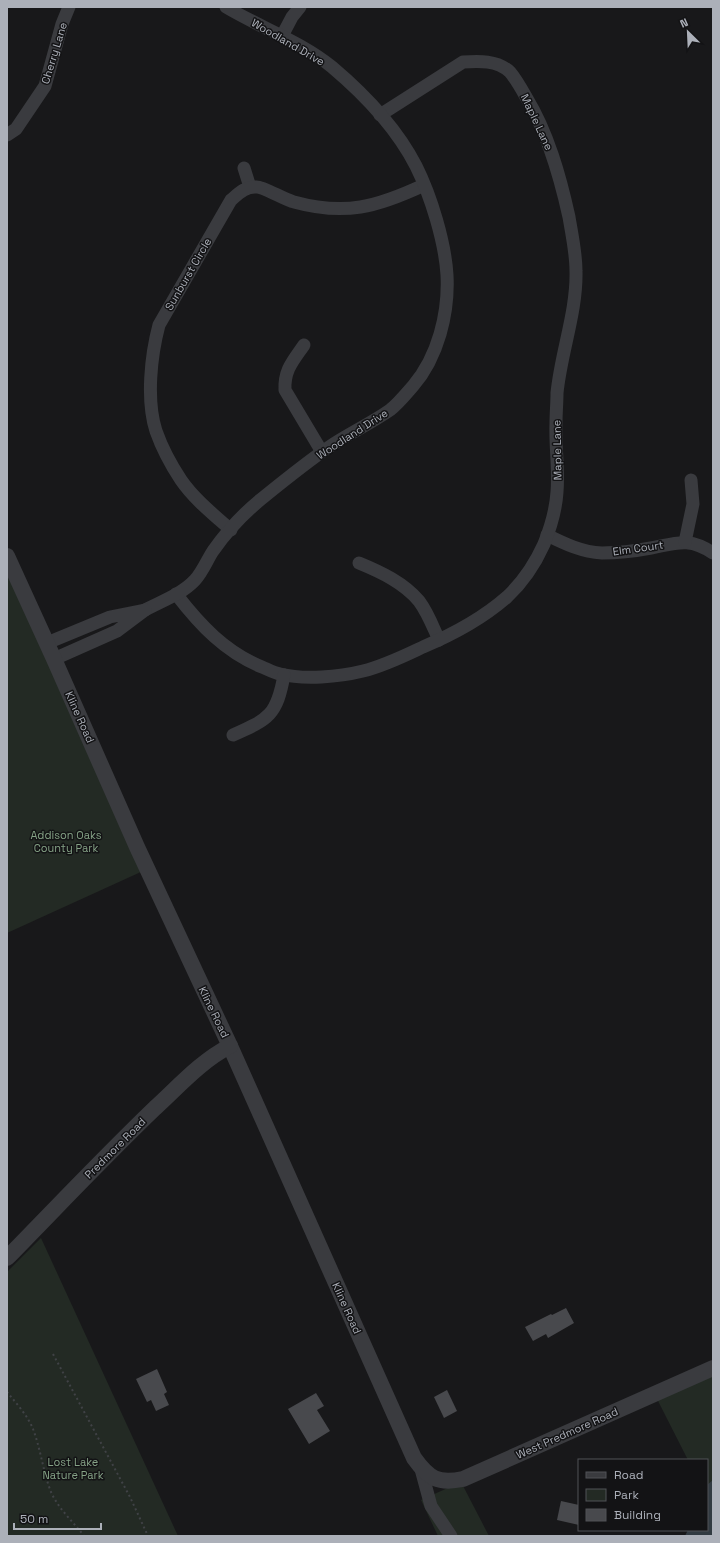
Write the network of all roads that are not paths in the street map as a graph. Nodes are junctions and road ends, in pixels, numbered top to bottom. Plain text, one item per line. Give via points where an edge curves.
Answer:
1 (69, 7) edge
2 (226, 7) edge
3 (300, 7) edge
4 (282, 36) junction
5 (380, 115) junction
6 (7, 135) edge
7 (244, 168) dead end
8 (424, 185) junction
9 (250, 187) junction
10 (304, 346) dead end
11 (322, 452) junction
12 (691, 480) dead end
13 (231, 530) junction
14 (547, 535) junction
15 (685, 542) junction
16 (713, 553) edge
17 (7, 556) edge
18 (359, 563) dead end
19 (176, 594) junction
20 (145, 610) junction
21 (439, 640) junction
22 (47, 643) junction
23 (54, 659) junction
24 (284, 675) junction
25 (233, 735) dead end
26 (230, 1046) junction
27 (7, 1258) edge
28 (713, 1368) edge
29 (421, 1469) junction
30 (451, 1536) edge

1 - 6 street, Cherry Lane via 45,86 16,128
2 - 4 street, Woodland Drive
3 - 4 street
4 - 5 street, Woodland Drive via 332,67 372,104
5 - 8 street, Woodland Drive via 416,166
5 - 14 street, Maple Lane via 463,62 494,63 509,71 519,85 533,107 551,150 563,189 576,272 569,331 560,365 556,422 557,494
7 - 9 street
8 - 9 street via 374,205 337,209 316,208 291,202 259,186
8 - 11 street, Woodland Drive via 440,237 447,275 443,324 430,360 414,384 392,409
9 - 13 street, Sunburst Circle via 231,200 160,325 154,344 150,395 156,430 182,481
10 - 11 street via 288,369 285,390
11 - 13 street, Woodland Drive via 263,498
12 - 15 street via 693,504
13 - 19 street, Woodland Drive via 213,551 195,580
14 - 15 street, Elm Court via 576,549 602,553 625,552
14 - 21 street, Maple Lane via 529,573 508,596 476,621
15 - 16 street, Elm Court via 703,546
17 - 22 street, Kline Road
18 - 21 street via 384,574 419,601
19 - 20 street, Woodland Drive
19 - 24 street, Maple Lane via 216,640 252,663
20 - 22 street, Woodland Drive via 110,617
20 - 23 street, Woodland Drive via 117,631
21 - 24 street, Maple Lane via 364,671 306,677
22 - 23 street, Kline Road
23 - 26 street, Kline Road via 137,848
24 - 25 street via 280,696 273,710 264,719
26 - 27 street, Predmore Road via 202,1064
26 - 29 street, Kline Road
28 - 29 street, West Predmore Road via 463,1479 437,1480
29 - 30 street via 431,1506

